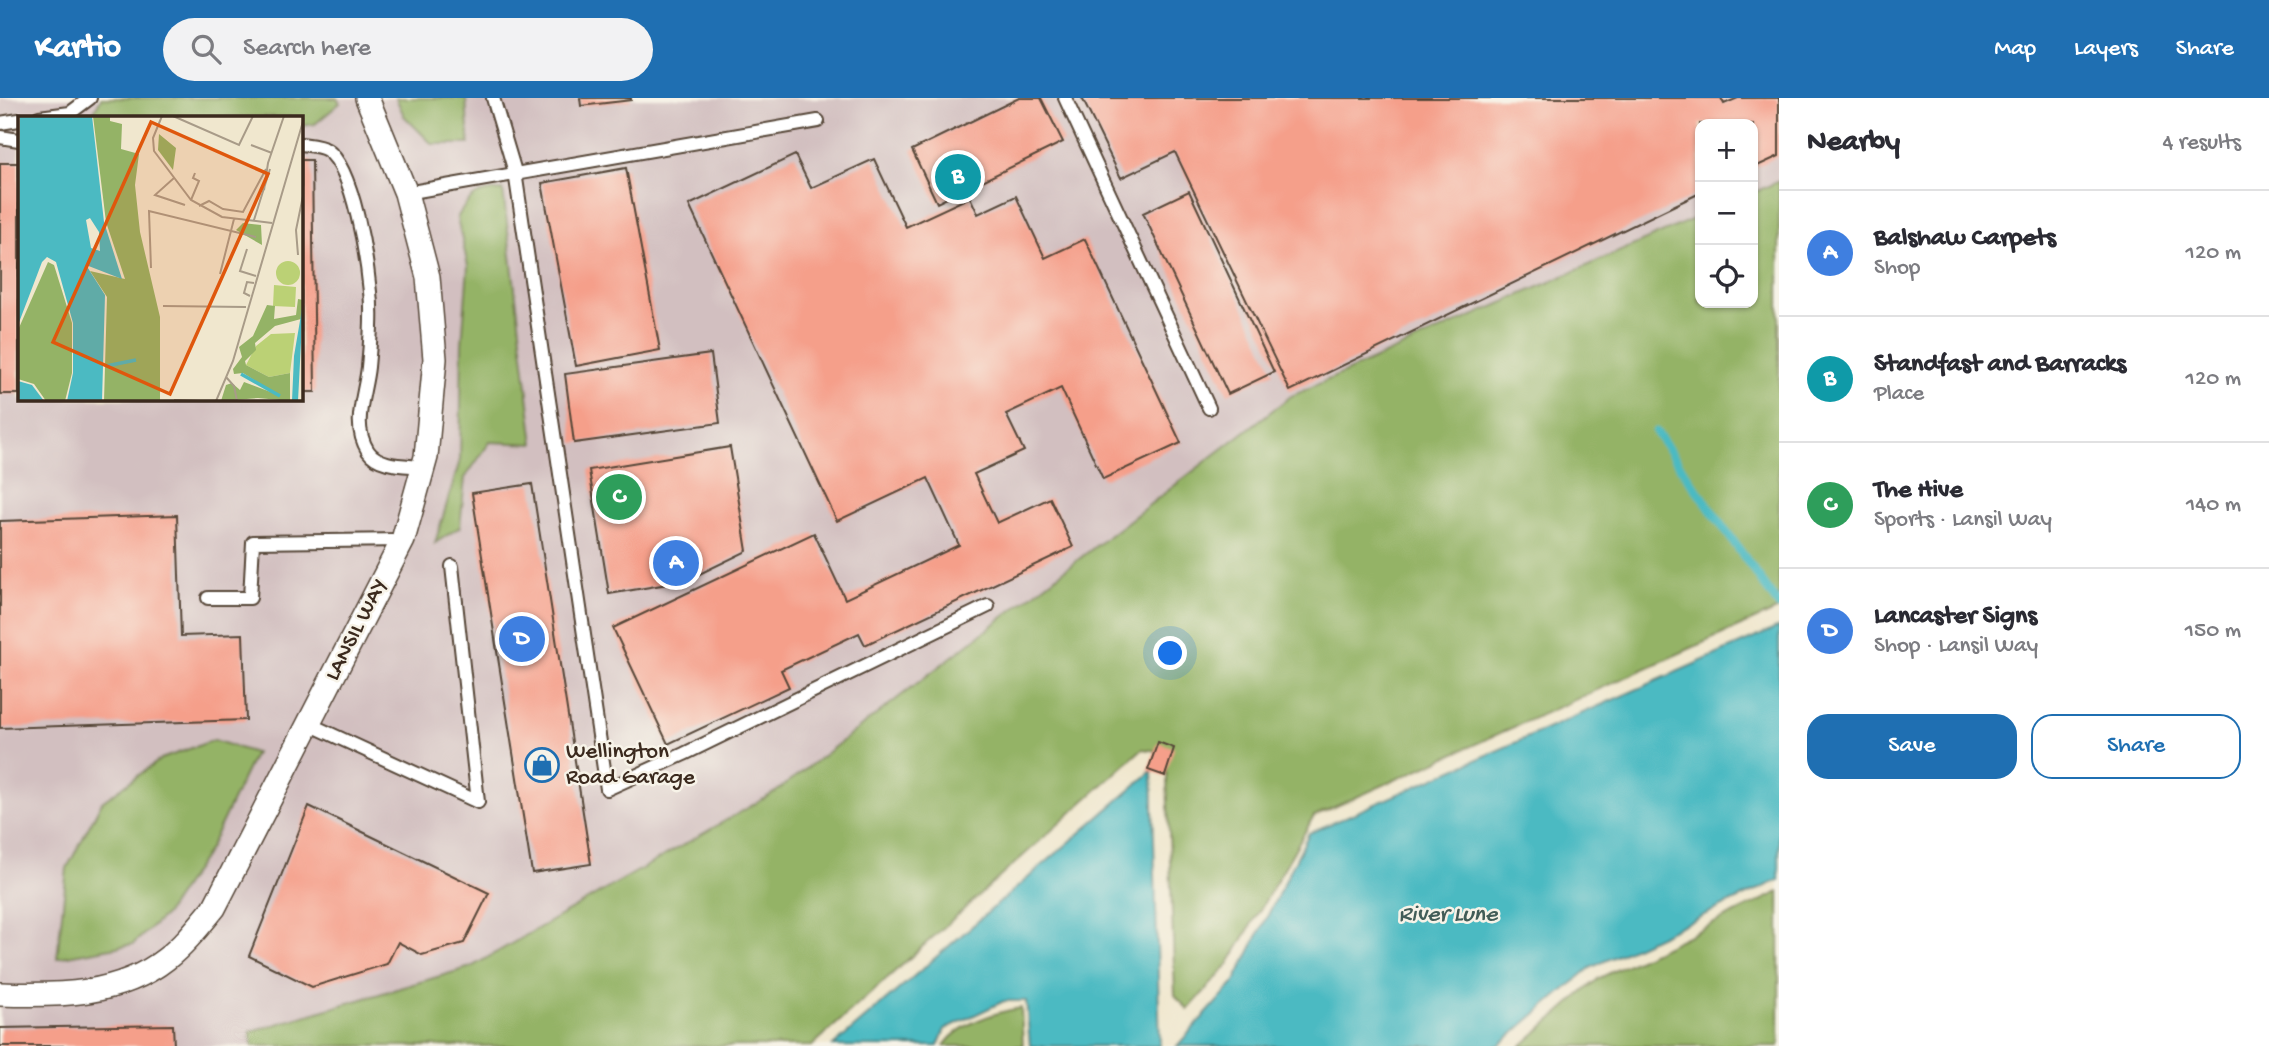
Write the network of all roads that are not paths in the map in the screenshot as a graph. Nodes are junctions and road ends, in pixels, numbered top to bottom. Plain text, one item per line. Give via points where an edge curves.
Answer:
1 (90, 98) edge
2 (367, 98) edge
3 (493, 98) edge
4 (1065, 98) edge
5 (47, 116) edge
6 (18, 120) edge
7 (818, 121) dead end
8 (0, 123) edge
9 (0, 137) edge
10 (18, 140) edge
11 (303, 144) edge
12 (515, 172) junction
13 (406, 192) junction
14 (1209, 408) dead end
15 (423, 467) junction
16 (403, 540) junction
17 (452, 566) dead end
18 (208, 598) dead end
19 (988, 606) dead end
20 (309, 724) junction
21 (0, 994) edge

1 - 5 lane via 70,113
2 - 13 street, LANSIL WAY
3 - 12 lane
4 - 14 lane
6 - 8 lane
7 - 12 lane
9 - 10 lane
11 - 15 lane via 327,150 339,165 362,233 371,295 368,368 358,420 369,452 383,463
12 - 13 lane
12 - 19 lane via 607,789
13 - 15 street, LANSIL WAY via 428,277 435,359
15 - 16 street, LANSIL WAY
16 - 18 lane via 253,542 250,598
16 - 20 street, LANSIL WAY
17 - 20 lane via 478,802
20 - 21 street, LANSIL WAY via 214,908 174,952 141,974 100,990

